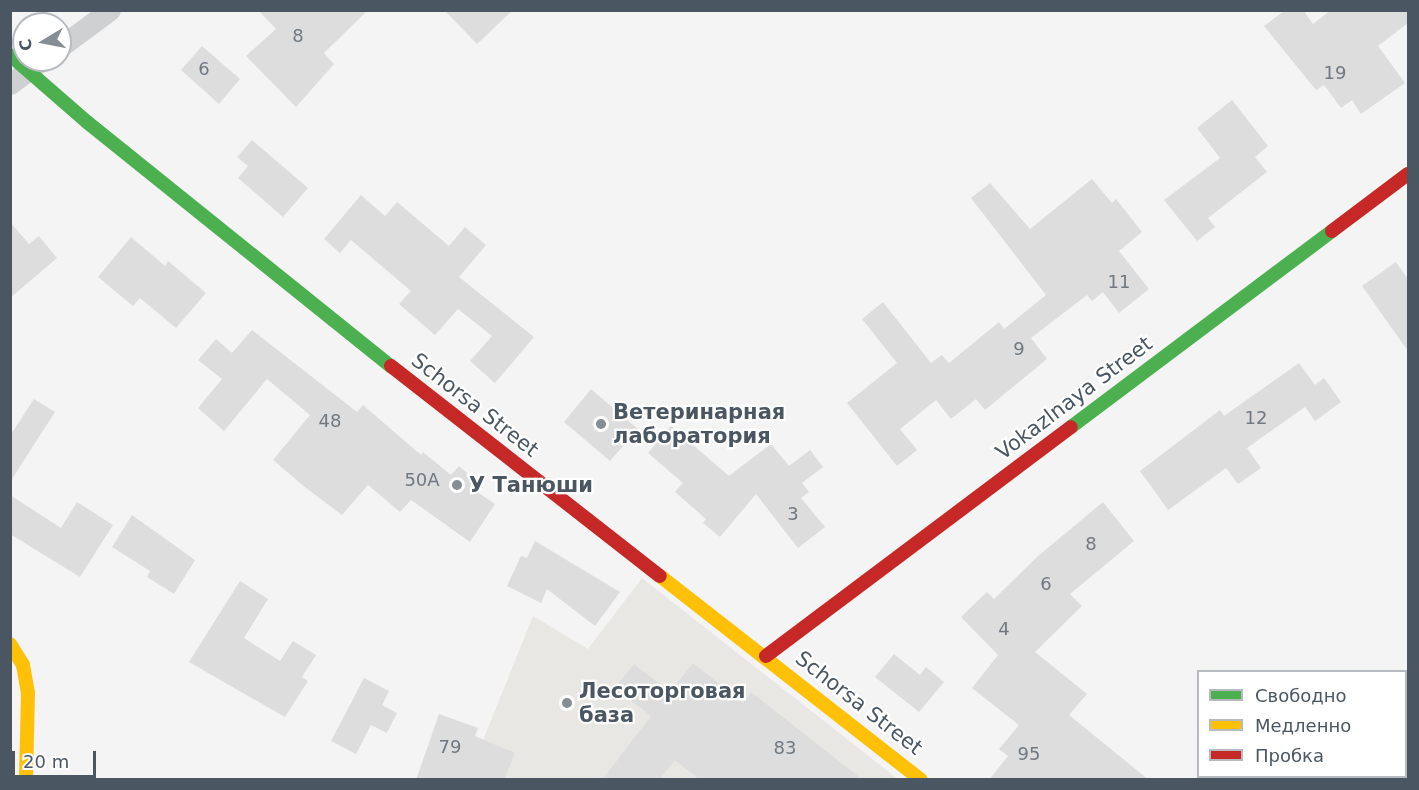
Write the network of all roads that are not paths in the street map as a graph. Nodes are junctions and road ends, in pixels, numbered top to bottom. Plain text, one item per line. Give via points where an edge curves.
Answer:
1 (110, 10) edge
2 (72, 38) edge
3 (26, 72) edge
4 (1408, 174) edge
5 (10, 644) edge
6 (766, 656) junction
7 (26, 780) edge
8 (921, 780) edge

1 - 2 street
3 - 6 main road, Schorsa Street via 385,362
4 - 6 main road, Vokazlnaya Street
5 - 7 main road via 23,665 28,692
6 - 8 main road, Schorsa Street

